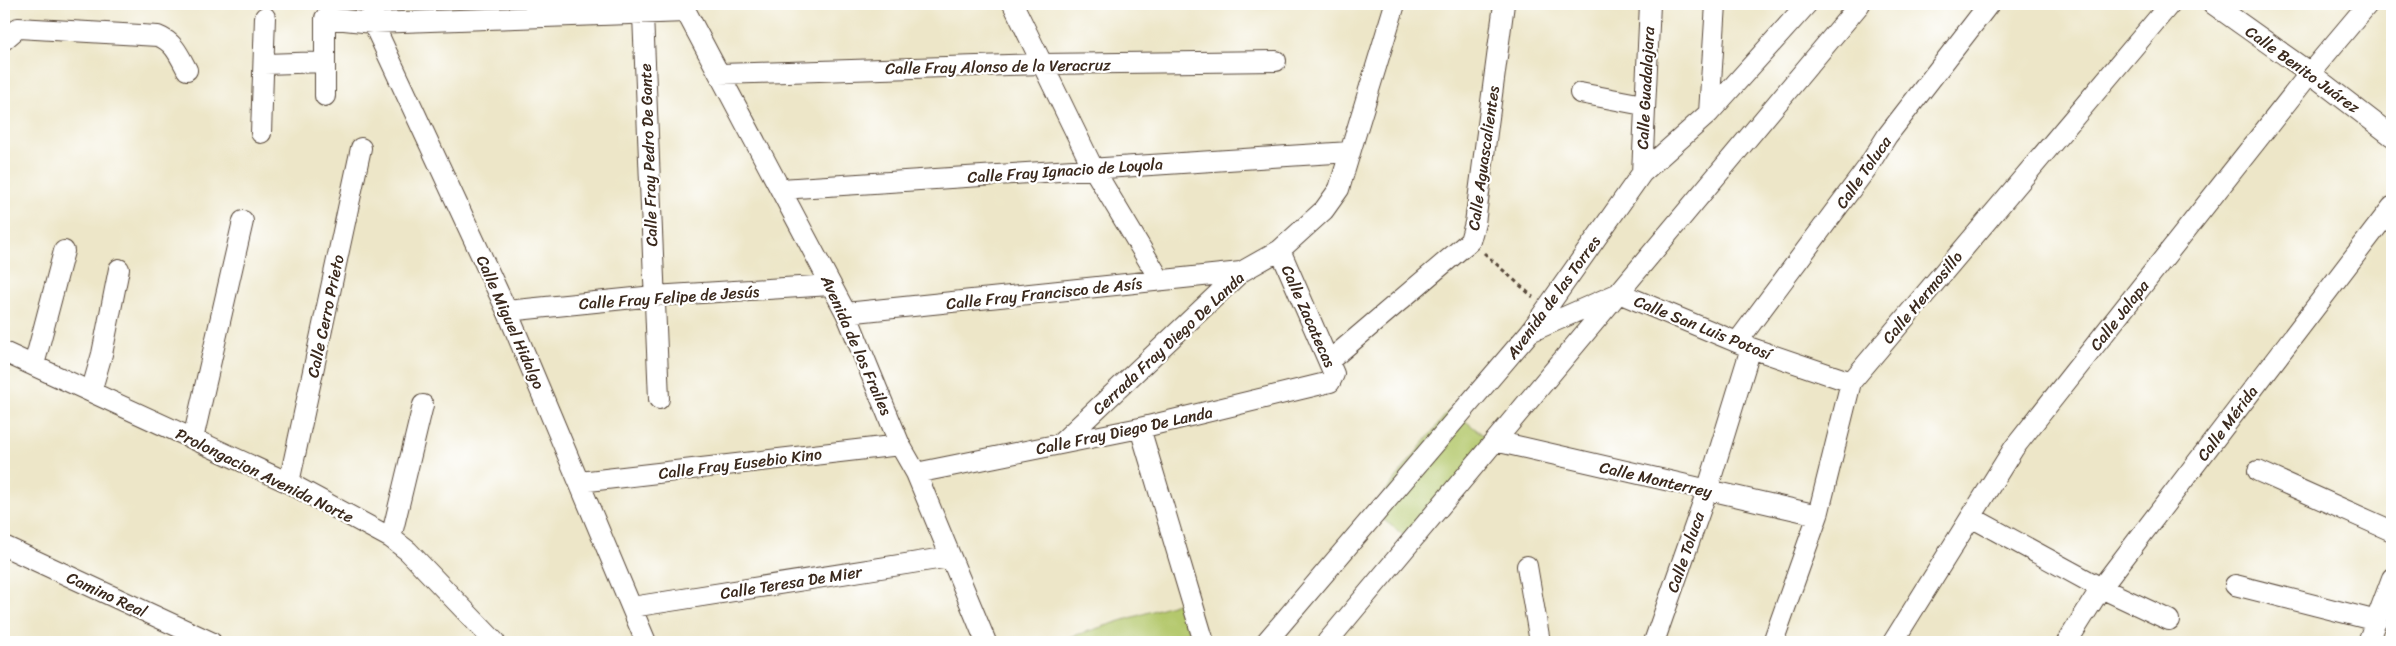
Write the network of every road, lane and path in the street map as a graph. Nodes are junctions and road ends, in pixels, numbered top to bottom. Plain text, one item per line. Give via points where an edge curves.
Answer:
1 (1013, 4) edge
2 (1395, 4) edge
3 (1504, 4) edge
4 (1650, 4) edge
5 (1716, 4) edge
6 (1806, 4) edge
7 (1860, 4) edge
8 (1989, 4) edge
9 (2170, 4) edge
10 (2213, 4) edge
11 (2368, 4) edge
12 (684, 8) edge
13 (373, 13) edge
14 (643, 15) junction
15 (265, 16) dead end
16 (4, 40) edge
17 (1276, 61) dead end
18 (325, 62) junction
19 (265, 64) junction
20 (1042, 64) junction
21 (187, 70) dead end
22 (2310, 73) junction
23 (720, 74) junction
24 (1580, 93) dead end
25 (325, 96) dead end
26 (1643, 105) junction
27 (1710, 113) junction
28 (261, 133) dead end
29 (2392, 136) edge
30 (361, 148) dead end
31 (1350, 152) junction
32 (1093, 168) junction
33 (1642, 173) junction
34 (781, 189) junction
35 (2392, 206) edge
36 (243, 221) dead end
37 (1470, 241) junction
38 (1280, 250) junction
39 (64, 251) dead end
40 (119, 269) dead end
41 (1241, 272) junction
42 (1160, 280) junction
43 (831, 285) junction
44 (1619, 293) junction
45 (654, 296) junction
46 (1546, 308) junction
47 (507, 311) junction
48 (846, 313) junction
49 (1530, 332) junction
50 (1744, 345) junction
51 (4, 352) edge
52 (1329, 361) junction
53 (34, 365) junction
54 (1330, 382) joint
55 (1851, 382) junction
56 (91, 392) junction
57 (659, 399) dead end
58 (423, 405) dead end
59 (1140, 428) junction
60 (193, 439) junction
61 (1495, 442) junction
62 (1060, 443) junction
63 (900, 445) junction
64 (2258, 471) dead end
65 (916, 473) junction
66 (580, 482) junction
67 (289, 483) junction
68 (1706, 491) junction
69 (1818, 516) junction
70 (1971, 517) junction
71 (2392, 531) edge
72 (392, 538) junction
73 (4, 546) edge
74 (950, 557) junction
75 (1527, 566) dead end
76 (2392, 578) edge
77 (2235, 585) dead end
78 (2100, 588) junction
79 (632, 608) junction
80 (2169, 620) dead end
81 (2377, 621) junction
82 (211, 642) edge
83 (494, 642) edge
84 (646, 642) edge
85 (986, 642) edge
86 (1204, 642) edge
87 (1266, 642) edge
88 (1327, 642) edge
89 (1540, 642) edge
90 (1654, 642) edge
91 (1773, 642) edge
92 (1893, 642) edge
93 (2067, 642) edge
94 (2368, 642) edge

1 - 20 street
2 - 31 street, Cerrada Fray Diego De Landa
3 - 37 street, Calle Aguascalientes
4 - 26 street, Calle Guadalajara
5 - 27 street
6 - 27 street, Avenida de las Torres
7 - 44 street
8 - 50 street, Calle Toluca via 1887,136
9 - 55 street, Calle Hermosillo
10 - 22 street, Calle Benito Juárez
11 - 22 street, Calle Jalapa
12 - 14 street
12 - 23 street, Avenida de los Frailes
13 - 14 street
13 - 18 street via 325,18
13 - 47 street, Calle Miguel Hidalgo
14 - 45 street, Calle Fray Pedro De Gante
15 - 19 street
16 - 21 street via 18,28 158,36 175,47
17 - 20 street, Calle Fray Alonso de la Veracruz
18 - 19 street
18 - 25 street
19 - 28 street
20 - 23 street, Calle Fray Alonso de la Veracruz
20 - 32 street
22 - 29 street, Calle Benito Juárez
22 - 70 street, Calle Jalapa via 2014,448
23 - 34 street, Avenida de los Frailes
24 - 26 street
26 - 33 street, Calle Guadalajara
27 - 33 street, Avenida de las Torres
30 - 67 street, Calle Cerro Prieto
31 - 32 street, Calle Fray Ignacio de Loyola
31 - 38 street, Cerrada Fray Diego De Landa via 1339,189 1332,200
32 - 34 street, Calle Fray Ignacio de Loyola
32 - 42 street
33 - 46 street, Avenida de las Torres
34 - 43 street, Avenida de los Frailes
35 - 78 street, Calle Mérida
36 - 60 street
37 - 46 path, Calle Aguascalientes
37 - 52 street
38 - 41 street, Cerrada Fray Diego De Landa
38 - 52 street, Calle Zacatecas
39 - 53 street
40 - 56 street
41 - 42 street, Calle Fray Francisco de Asís
41 - 62 street, Cerrada Fray Diego De Landa
42 - 48 street, Calle Fray Francisco de Asís
43 - 45 street, Calle Fray Felipe de Jesús
43 - 48 street, Avenida de los Frailes
44 - 49 street, Calle San Luis Potosí
44 - 50 street, Calle San Luis Potosí
44 - 61 street
45 - 47 street, Calle Fray Felipe de Jesús
45 - 57 street, Calle Fray Pedro De Gante
46 - 49 street, Avenida de las Torres
47 - 66 street, Calle Miguel Hidalgo
48 - 63 street, Avenida de los Frailes
49 - 87 street, Avenida de las Torres
50 - 55 street, Calle San Luis Potosí
50 - 68 street, Calle Toluca
51 - 53 street, Prolongacion Avenida Norte
52 - 54 street, Calle Zacatecas via 1334,374
53 - 56 street, Prolongacion Avenida Norte
54 - 59 street, Calle Fray Diego De Landa
55 - 69 street, Calle Hermosillo
56 - 60 street, Prolongacion Avenida Norte
58 - 72 street
59 - 62 street, Calle Fray Diego De Landa
59 - 86 street
60 - 67 street, Prolongacion Avenida Norte
61 - 68 street, Calle Monterrey
61 - 88 street
62 - 65 street, Calle Fray Diego De Landa
63 - 65 street, Avenida de los Frailes
63 - 66 street, Calle Fray Eusebio Kino
64 - 71 street
65 - 74 street, Avenida de los Frailes
66 - 79 street, Calle Miguel Hidalgo
67 - 72 street, Prolongacion Avenida Norte
68 - 69 street, Calle Monterrey
68 - 90 street, Calle Toluca
69 - 91 street, Calle Hermosillo
70 - 78 street
70 - 92 street, Calle Jalapa
72 - 83 street, Prolongacion Avenida Norte
73 - 82 street, Camino Real
74 - 79 street, Calle Teresa De Mier
74 - 85 street, Avenida de los Frailes
75 - 89 street
76 - 81 street
77 - 81 street
78 - 80 street
78 - 93 street, Calle Mérida
79 - 84 street, Calle Miguel Hidalgo
81 - 94 street

